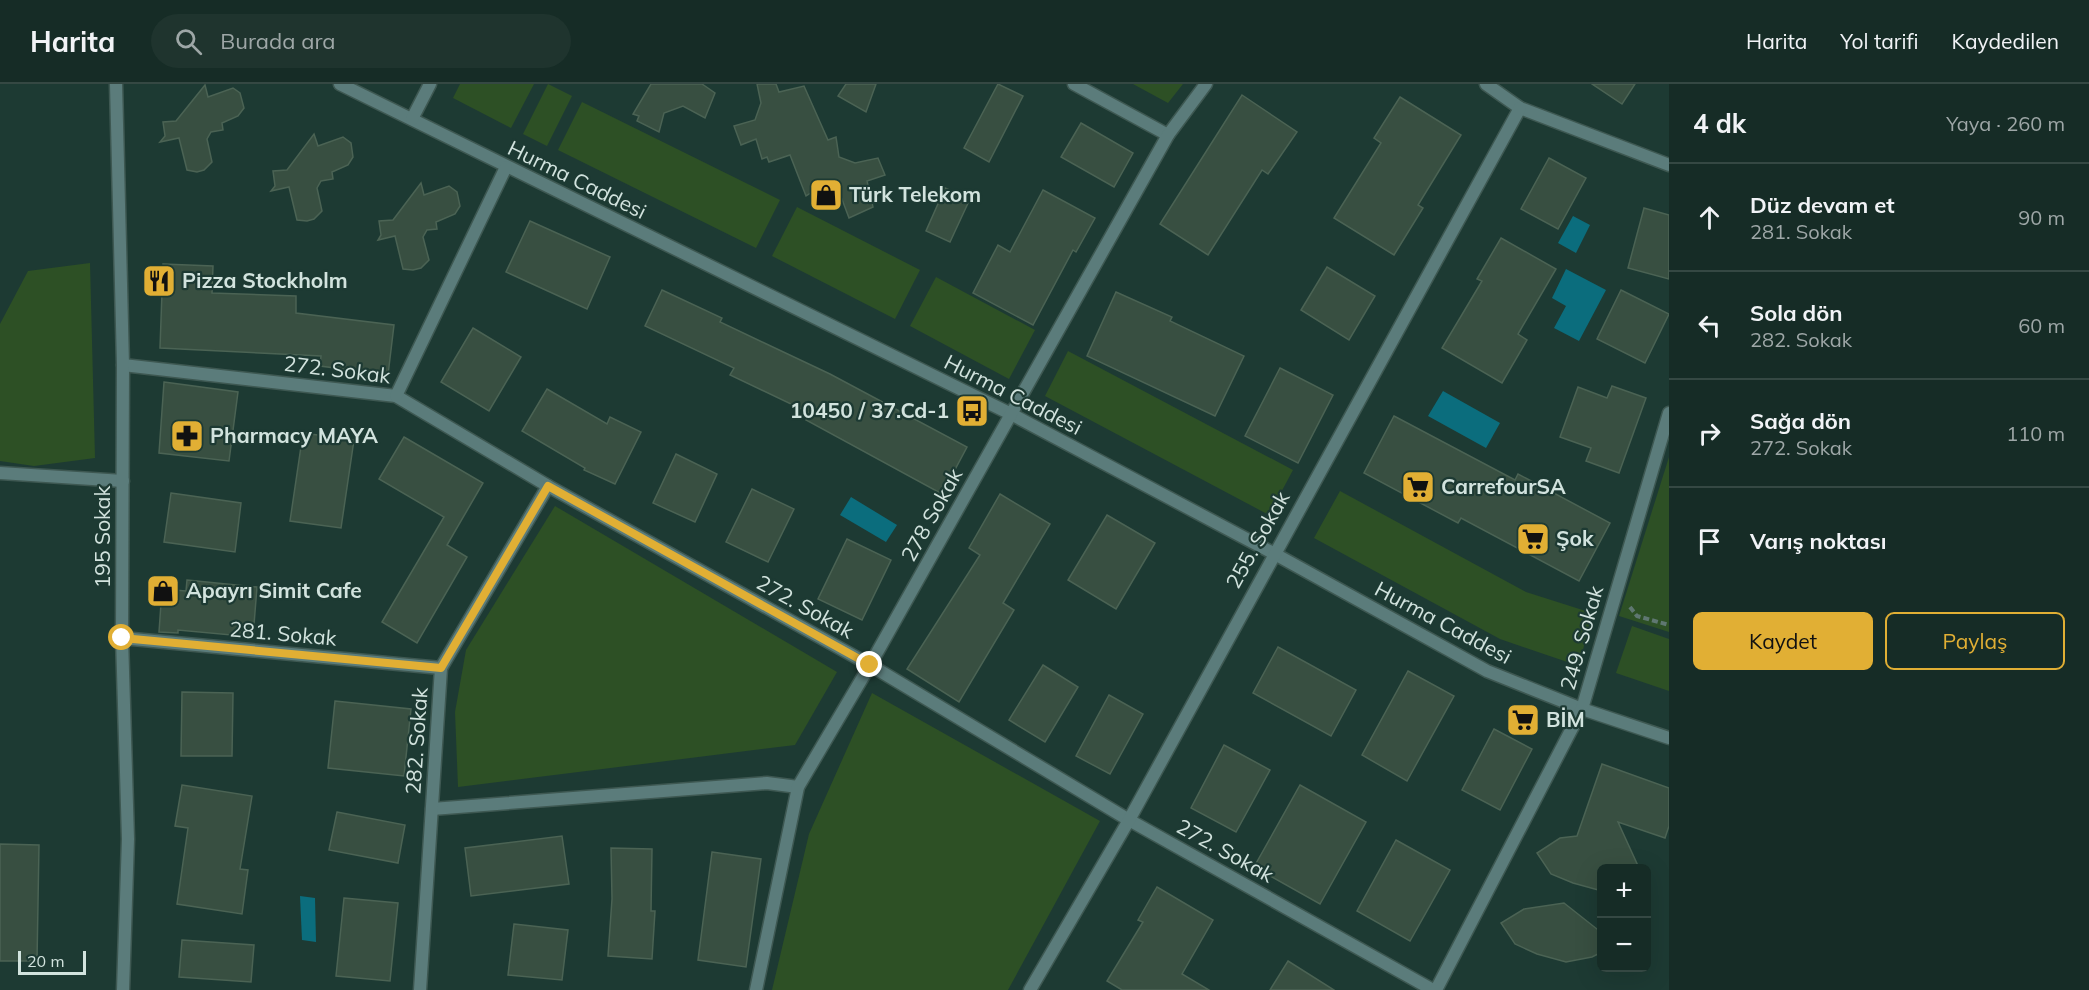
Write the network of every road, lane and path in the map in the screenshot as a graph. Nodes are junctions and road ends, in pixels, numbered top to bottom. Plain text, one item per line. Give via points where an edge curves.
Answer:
1 (116, 84) edge
2 (340, 84) edge
3 (430, 84) edge
4 (1074, 84) edge
5 (1206, 84) edge
6 (1486, 84) edge
7 (1520, 108) junction
8 (412, 119) junction
9 (1168, 135) junction
10 (1669, 165) edge
11 (506, 167) junction
12 (123, 365) junction
13 (396, 396) junction
14 (1669, 413) edge
15 (1011, 414) junction
16 (1666, 436) edge
17 (0, 473) edge
18 (123, 481) junction
19 (548, 486) junction
20 (1273, 553) junction
21 (1629, 606) dead end
22 (1669, 625) edge
23 (122, 638) junction
24 (870, 665) junction
25 (441, 668) junction
26 (1582, 709) junction
27 (1669, 738) edge
28 (798, 787) junction
29 (432, 809) junction
30 (1129, 820) junction
31 (123, 990) edge
32 (420, 990) edge
33 (756, 990) edge
34 (1030, 990) edge
35 (1434, 990) edge

1 - 12 street, 195 Sokak
2 - 8 street, Hurma Caddesi
3 - 8 street
4 - 9 street
5 - 9 street, 278 Sokak
6 - 7 street
7 - 10 street
7 - 20 street, 255. Sokak
8 - 11 street, Hurma Caddesi
9 - 15 street, 278 Sokak
11 - 13 street
11 - 15 street, Hurma Caddesi
12 - 13 street, 272. Sokak
12 - 18 street, 195 Sokak
13 - 19 street, 272. Sokak
14 - 16 street, 249. Sokak
15 - 20 street, Hurma Caddesi
15 - 24 street, 278 Sokak
16 - 26 street, 249. Sokak
17 - 18 street
18 - 23 street, 195 Sokak
19 - 24 street, 272. Sokak
19 - 25 street, 282. Sokak
20 - 26 street, Hurma Caddesi via 1487,671
20 - 30 street, 255. Sokak
21 - 22 path via 1637,616
23 - 25 street, 281. Sokak
23 - 31 street, 195 Sokak via 128,839
24 - 28 street, 278 Sokak
24 - 30 street, 272. Sokak
25 - 29 street, 282. Sokak
26 - 27 street, Hurma Caddesi
26 - 35 street, 249. Sokak
28 - 29 street via 767,783
28 - 33 street, 278 Sokak
29 - 32 street, 282. Sokak
30 - 34 street, 255. Sokak
30 - 35 street, 272. Sokak

